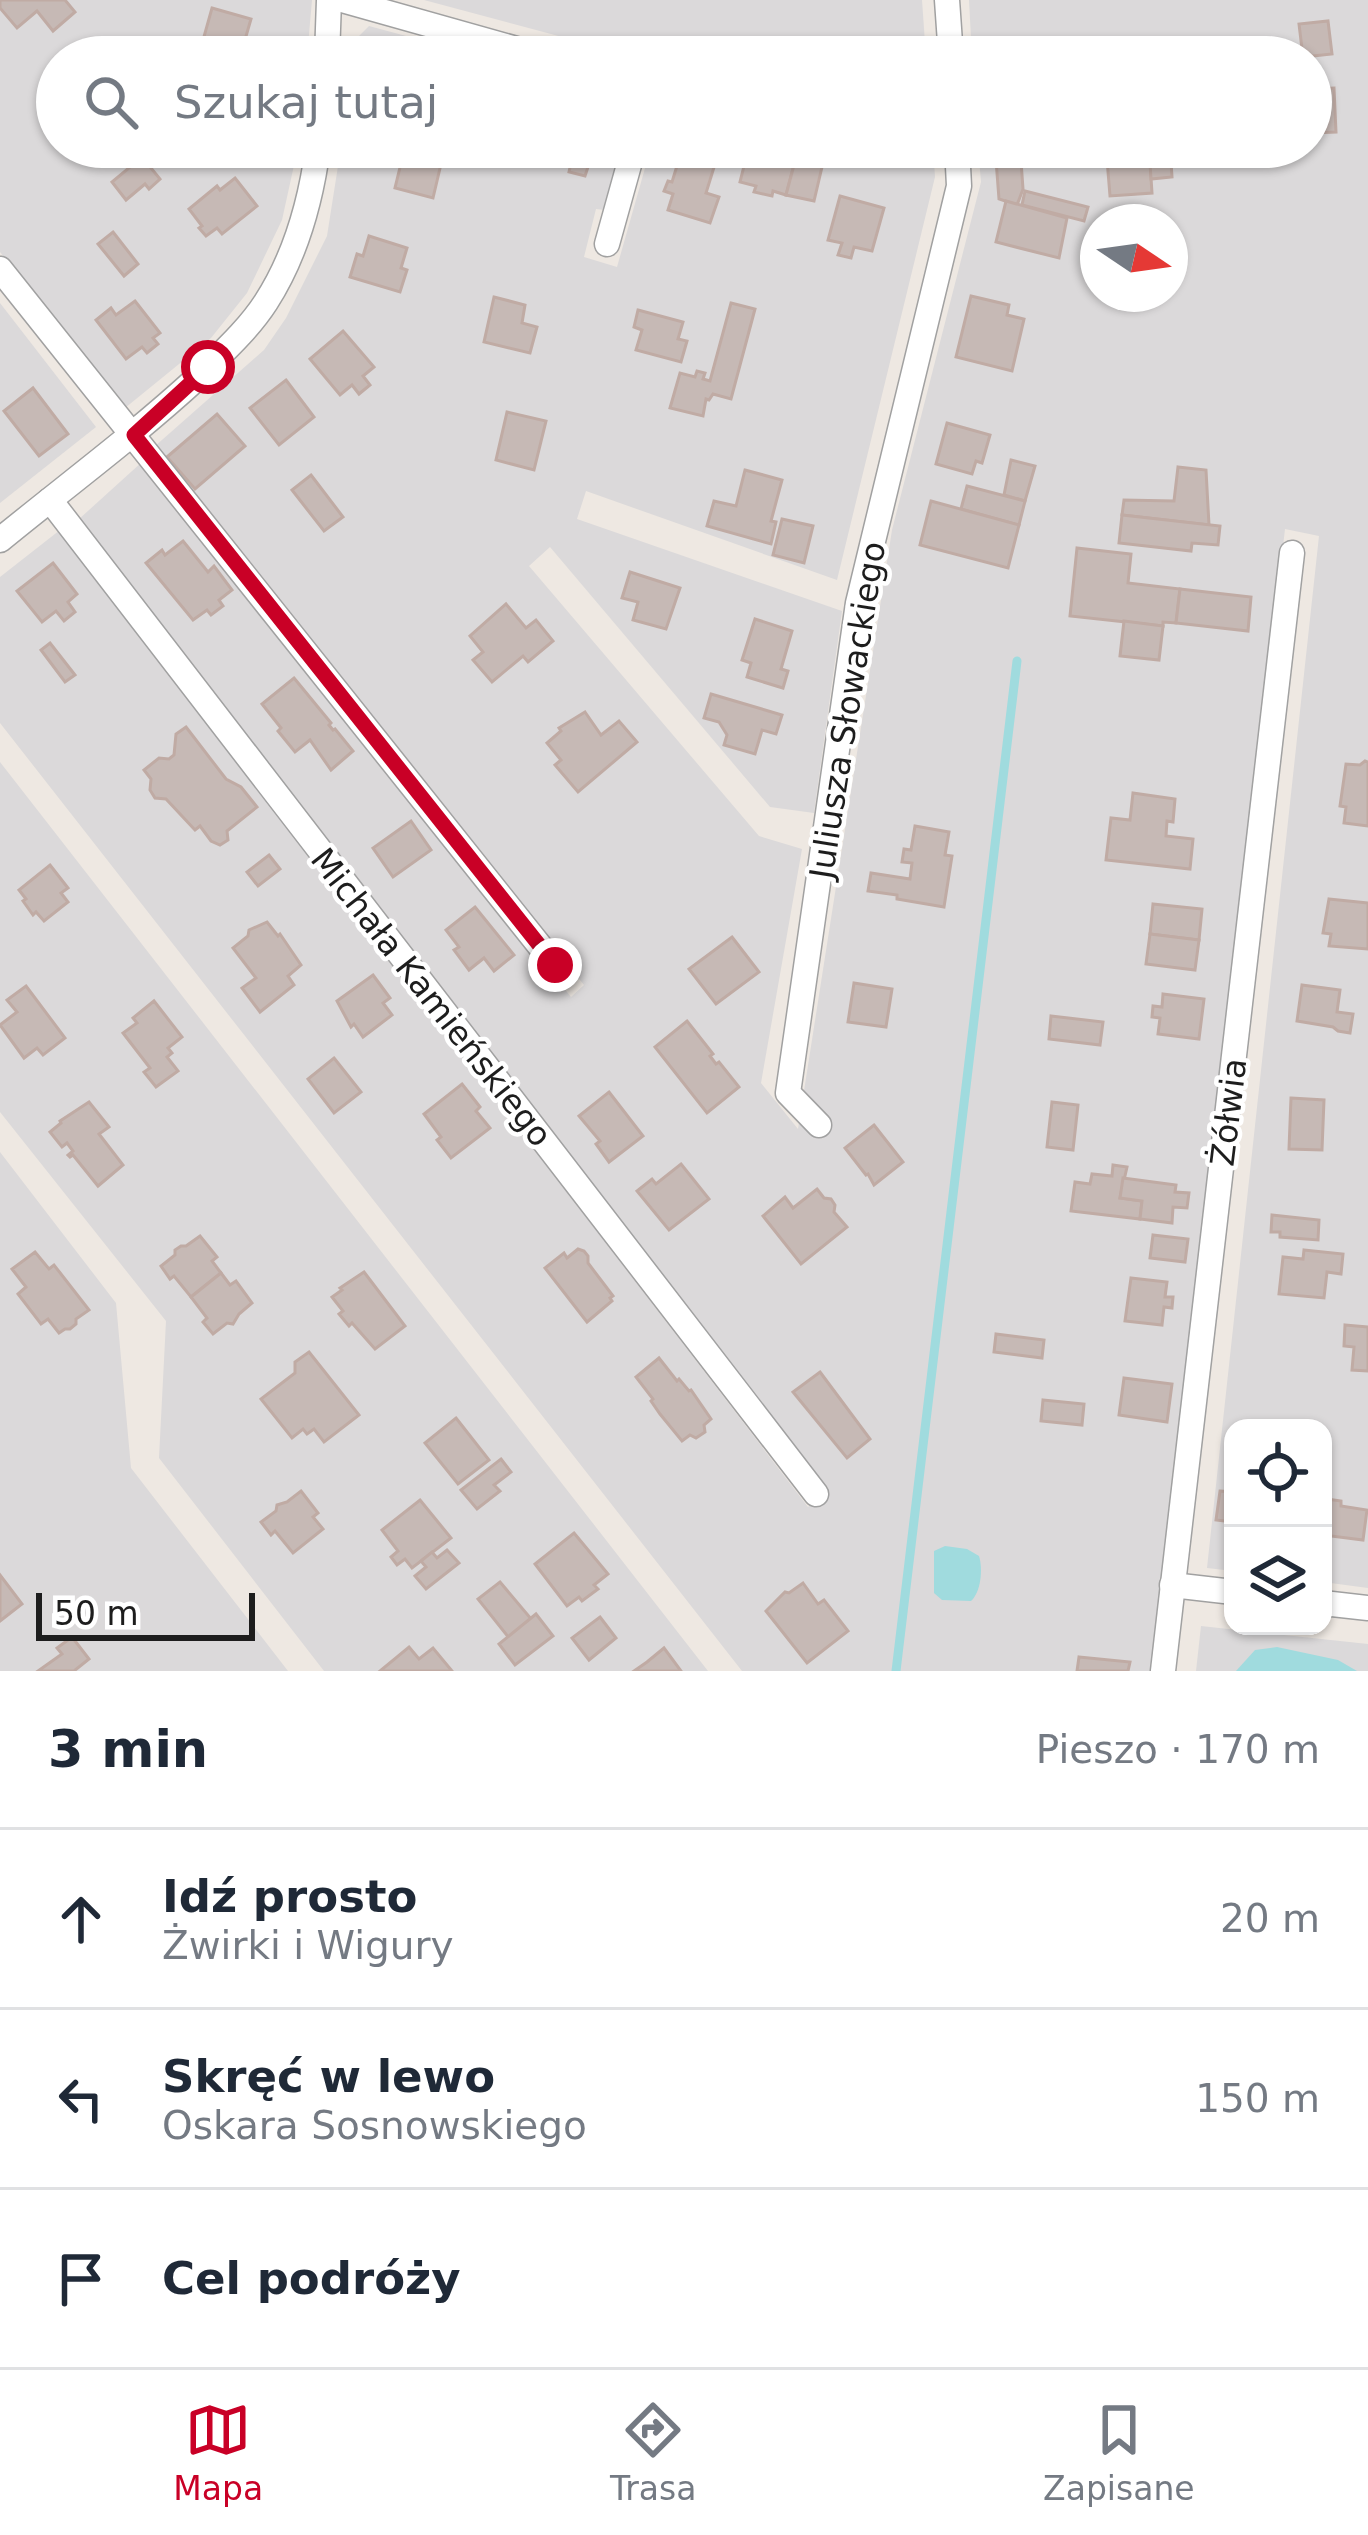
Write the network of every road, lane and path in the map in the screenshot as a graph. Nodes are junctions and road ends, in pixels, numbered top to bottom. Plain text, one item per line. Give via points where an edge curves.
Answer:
1 (329, 0) edge
2 (342, 0) edge
3 (947, 0) edge
4 (328, 36) edge
5 (470, 36) edge
6 (950, 36) edge
7 (315, 168) edge
8 (628, 168) edge
9 (958, 168) edge
10 (608, 244) dead end
11 (0, 269) edge
12 (134, 435) junction
13 (50, 500) junction
14 (0, 541) edge
15 (1292, 553) dead end
16 (555, 965) dead end
17 (819, 1125) dead end
18 (816, 1494) dead end
19 (1172, 1585) junction
20 (1224, 1591) edge
21 (1332, 1604) edge
22 (1368, 1608) edge
23 (1163, 1671) edge

1 - 4 street
2 - 5 street
3 - 6 street
7 - 12 street via 289,257 265,304
8 - 10 street
9 - 17 street, Juliusza Słowackiego via 858,603 788,1093
11 - 12 street
12 - 13 street
12 - 16 street
13 - 14 street
13 - 18 street, Michała Kamieńskiego
15 - 19 street, Żółwia
19 - 20 street
19 - 23 street, Żółwia
21 - 22 street

